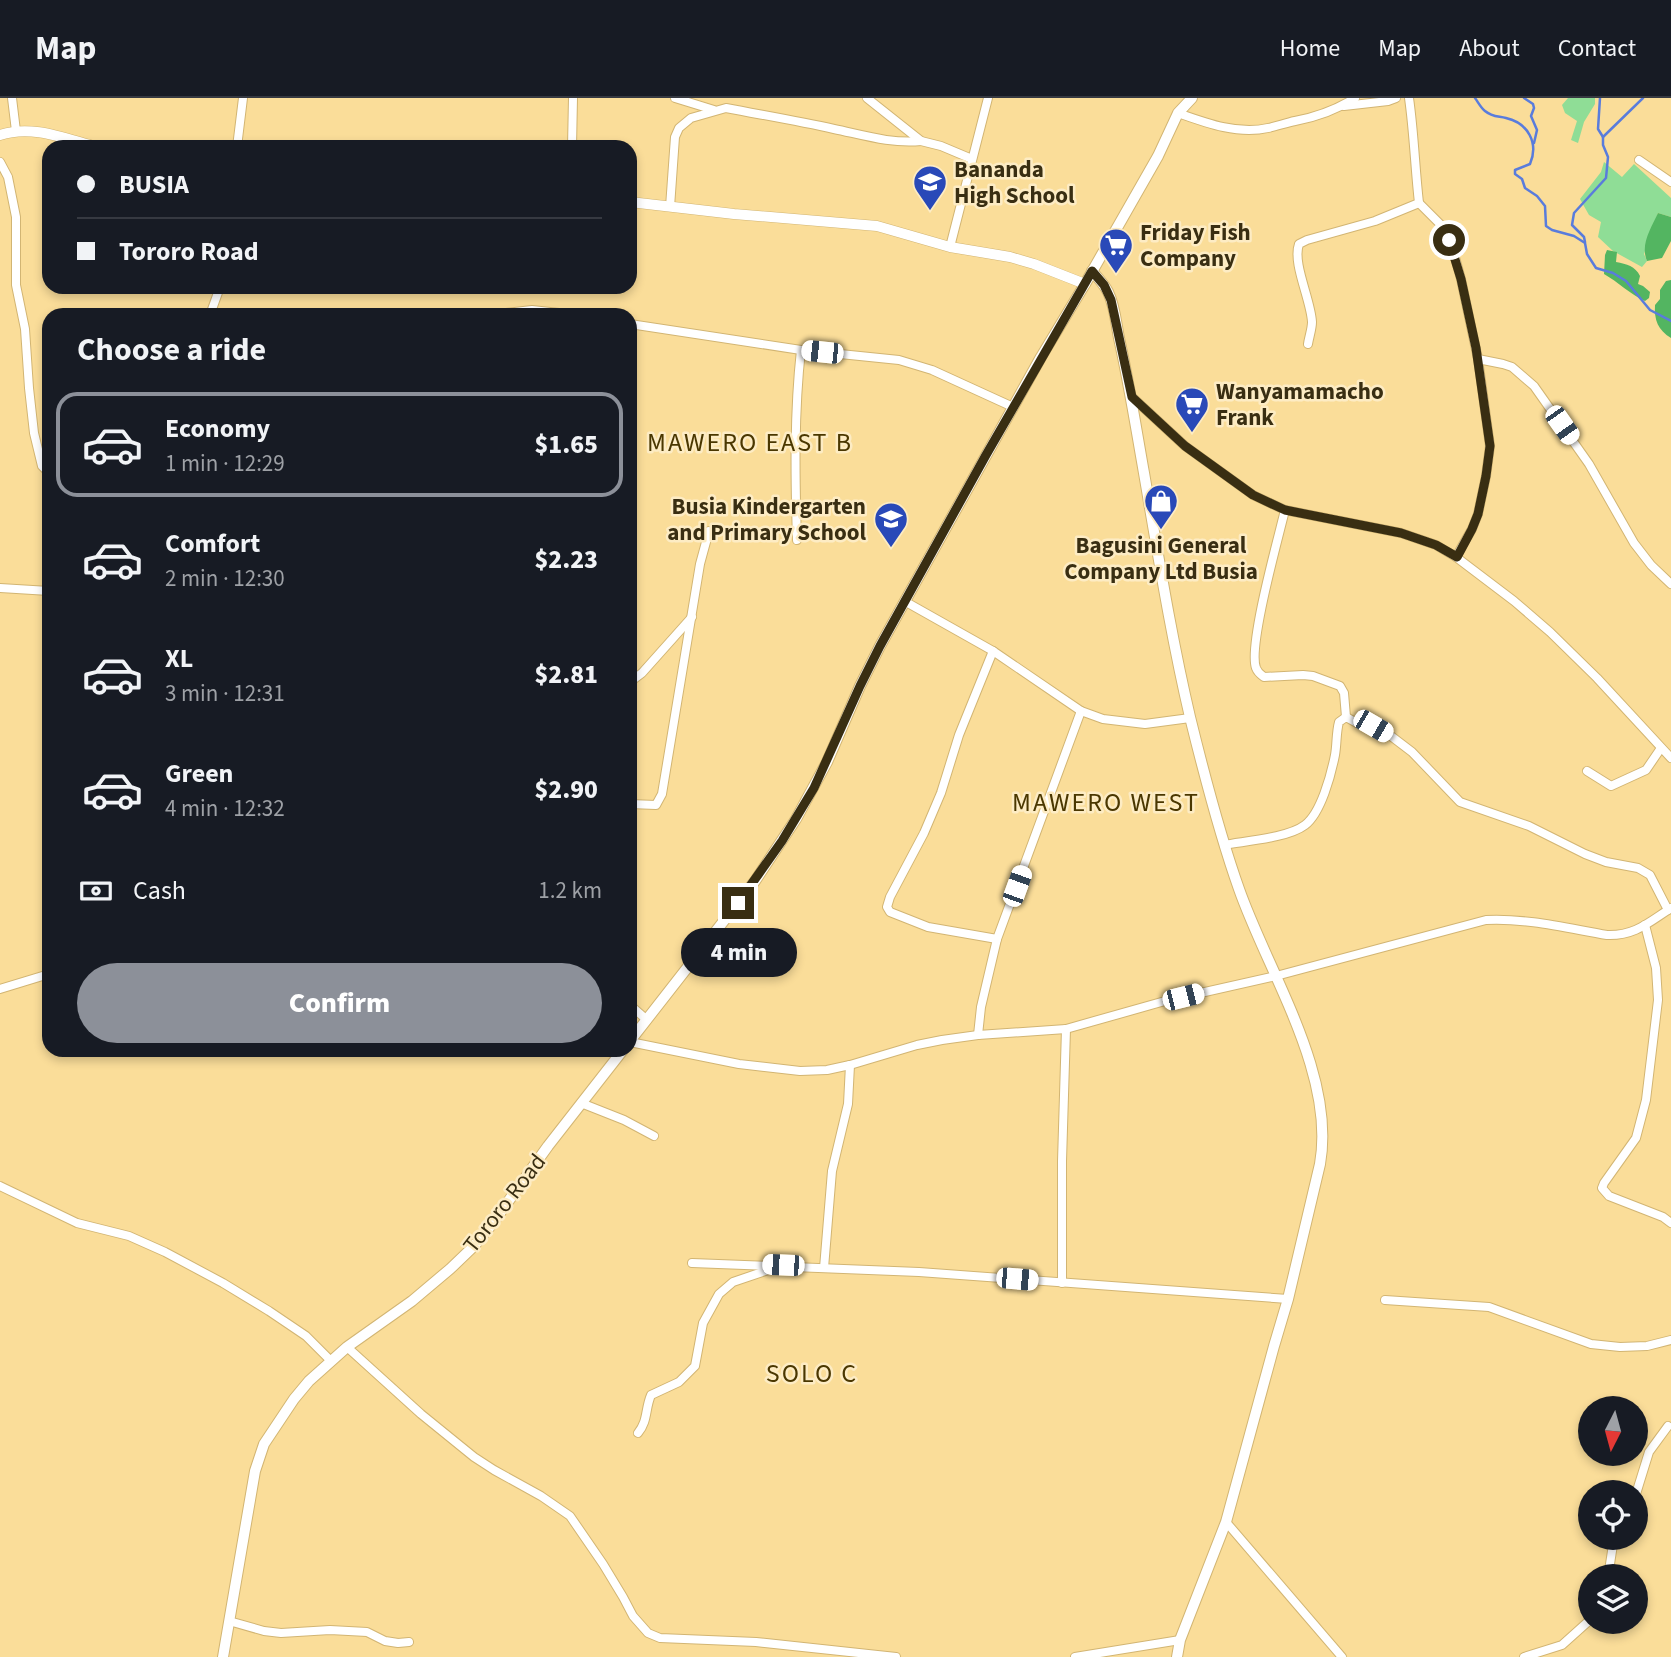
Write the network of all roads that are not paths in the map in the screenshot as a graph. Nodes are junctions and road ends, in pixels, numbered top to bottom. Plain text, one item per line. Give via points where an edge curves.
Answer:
1 (12, 98) edge
2 (243, 98) edge
3 (573, 98) edge
4 (675, 98) edge
5 (867, 98) edge
6 (988, 98) edge
7 (1192, 98) edge
8 (1355, 98) edge
9 (1404, 99) edge
10 (1342, 107) junction
11 (714, 110) junction
12 (1178, 113) junction
13 (16, 131) junction
14 (0, 135) edge
15 (69, 140) edge
16 (238, 140) edge
17 (572, 140) edge
18 (921, 141) junction
19 (972, 159) junction
20 (1639, 160) dead end
21 (0, 162) edge
22 (1671, 182) edge
23 (637, 203) edge
24 (1419, 203) junction
25 (670, 207) junction
26 (950, 247) junction
27 (1092, 271) junction
28 (1085, 284) junction
29 (637, 325) edge
30 (1308, 344) dead end
31 (801, 350) junction
32 (1478, 359) junction
33 (1132, 397) junction
34 (1013, 407) junction
35 (42, 466) edge
36 (1285, 510) junction
37 (709, 531) dead end
38 (797, 540) dead end
39 (1457, 557) junction
40 (1671, 584) edge
41 (0, 588) edge
42 (42, 591) edge
43 (905, 602) junction
44 (692, 617) junction
45 (993, 651) junction
46 (637, 677) edge
47 (1081, 711) junction
48 (1346, 717) junction
49 (1190, 718) junction
50 (1661, 748) junction
51 (1671, 758) edge
52 (1587, 771) dead end
53 (637, 804) edge
54 (1224, 845) junction
55 (1670, 909) edge
56 (1645, 925) junction
57 (997, 939) junction
58 (42, 976) edge
59 (1276, 976) junction
60 (0, 989) edge
61 (637, 1011) edge
62 (647, 1020) junction
63 (1066, 1029) junction
64 (637, 1033) edge
65 (978, 1035) junction
66 (637, 1044) edge
67 (617, 1057) edge
68 (850, 1065) junction
69 (581, 1103) junction
70 (654, 1136) dead end
71 (0, 1186) edge
72 (1670, 1222) edge
73 (692, 1262) dead end
74 (783, 1265) junction
75 (824, 1268) junction
76 (1062, 1283) junction
77 (1288, 1299) junction
78 (1385, 1300) dead end
79 (1671, 1340) edge
80 (347, 1347) junction
81 (331, 1361) junction
82 (1668, 1426) dead end
83 (638, 1433) dead end
84 (1640, 1480) edge
85 (1226, 1522) junction
86 (229, 1621) junction
87 (1578, 1631) edge
88 (1180, 1640) junction
89 (409, 1642) dead end
90 (223, 1657) edge
91 (897, 1657) edge
92 (1075, 1657) edge
93 (1177, 1657) edge
94 (1342, 1657) edge
95 (1524, 1657) edge

1 - 13 street
2 - 16 street
3 - 17 street
4 - 11 street
5 - 18 street
6 - 19 street
7 - 12 main road
8 - 10 street
9 - 10 street
9 - 24 street via 1416,154
10 - 12 street via 1253,130 1211,125
11 - 18 street via 726,108 886,141
11 - 25 street via 691,118 677,132
12 - 27 main road
13 - 14 street
13 - 15 street
18 - 19 street
19 - 26 street
20 - 22 street
21 - 35 street via 16,217 16,285
23 - 25 street
24 - 30 street via 1299,244 1298,262 1312,322
24 - 32 street via 1448,232
25 - 26 street via 861,223
26 - 28 street via 1010,257
27 - 28 main road
27 - 33 main road via 1111,300
28 - 34 main road
29 - 31 street
31 - 34 street via 912,363
31 - 38 street
32 - 39 street via 1490,456 1478,514
32 - 40 street via 1512,367 1534,386 1589,464 1634,543
33 - 36 street via 1185,446 1253,495
33 - 49 main road
34 - 43 main road
36 - 39 street via 1401,533
36 - 48 street via 1259,627 1256,668 1264,677 1313,676 1340,686
37 - 44 street
39 - 50 street via 1550,632
41 - 42 street
43 - 45 street
43 - 62 main road via 796,819 755,881
44 - 46 street
44 - 53 street via 661,799 656,805
45 - 47 street
45 - 57 street via 924,833 887,907 928,927
47 - 49 street via 1145,724
47 - 57 street
48 - 54 street via 1339,722 1329,779 1314,816 1289,833
48 - 55 street via 1391,736 1460,802 1529,826 1606,862 1650,875
49 - 54 main road
50 - 51 street
50 - 52 street via 1646,770 1611,786
54 - 59 main road
55 - 56 street
56 - 59 street via 1618,936 1530,921 1486,920
56 - 72 street via 1658,1000 1646,1100 1636,1138 1602,1188 1609,1196
57 - 65 street
58 - 60 street
59 - 63 street
59 - 77 main road via 1312,1068 1324,1144
61 - 62 street
62 - 64 main road
63 - 65 street
63 - 76 street
65 - 68 street via 917,1045
66 - 68 street via 749,1066 808,1071
67 - 69 main road, Tororo Road
68 - 75 street via 848,1104 832,1171
69 - 70 street
69 - 80 main road, Tororo Road via 474,1245 412,1301
71 - 81 street via 77,1223 129,1236 177,1258 269,1311 306,1336
73 - 74 street
74 - 75 street
74 - 83 street via 733,1282 719,1294 703,1322 695,1366 678,1382 651,1395
75 - 76 street
76 - 77 street
77 - 85 main road
78 - 79 street via 1489,1307 1591,1344 1647,1346
80 - 81 main road, Tororo Road
80 - 91 street via 474,1457 570,1516 648,1633 660,1638 756,1642
81 - 86 main road, Tororo Road via 294,1399 264,1444 255,1471
82 - 84 street via 1649,1452
85 - 88 main road
85 - 94 street
86 - 89 street via 281,1633 367,1632 385,1641
86 - 90 main road, Tororo Road
87 - 95 street via 1562,1645
88 - 92 street
88 - 93 main road

